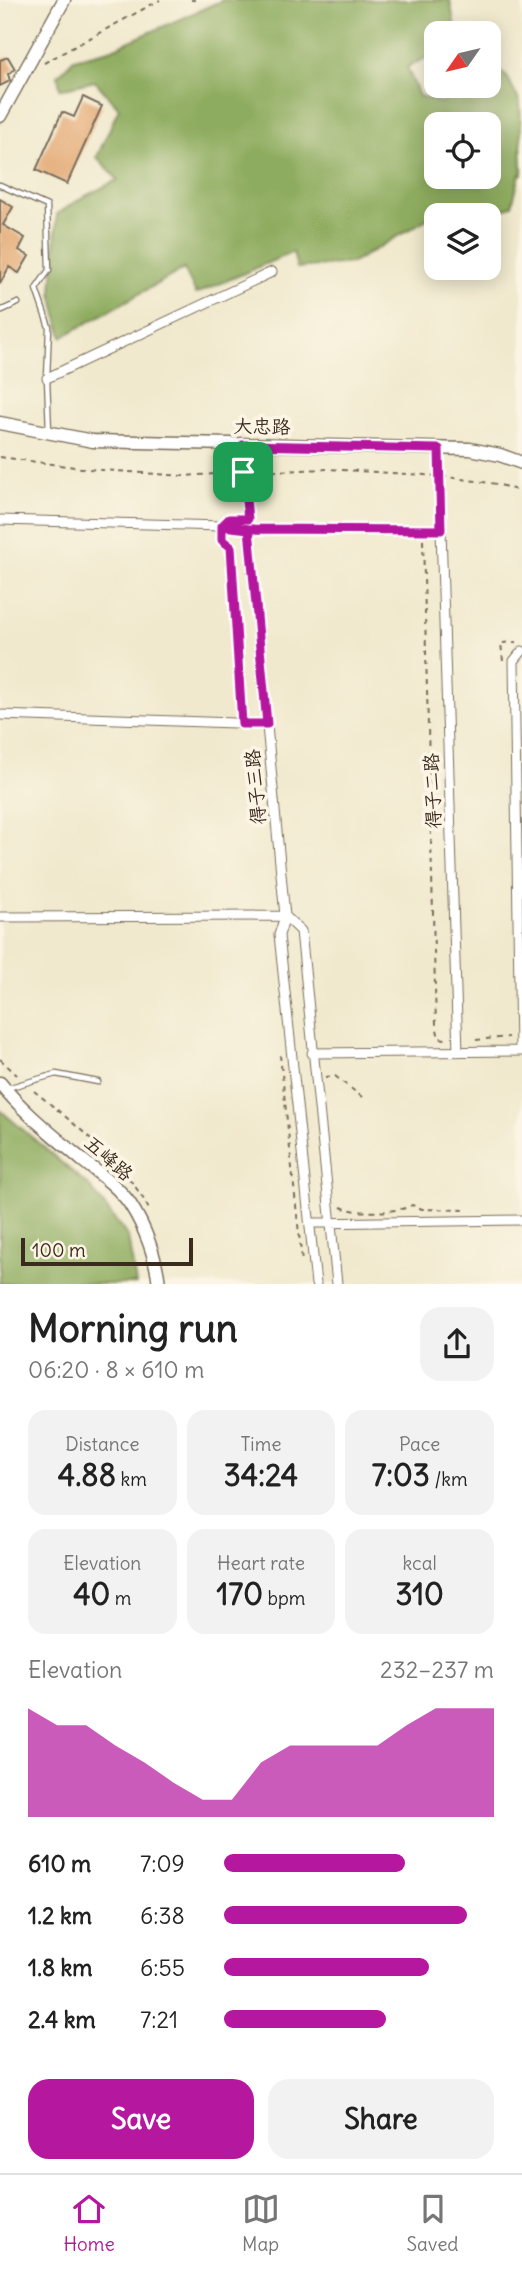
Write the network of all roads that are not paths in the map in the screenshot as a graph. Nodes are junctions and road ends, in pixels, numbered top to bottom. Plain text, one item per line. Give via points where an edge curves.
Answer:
1 (64, 0) edge
2 (0, 116) edge
3 (0, 185) edge
4 (272, 272) dead end
5 (18, 303) dead end
6 (0, 311) edge
7 (47, 378) junction
8 (0, 423) edge
9 (49, 433) junction
10 (243, 445) junction
11 (522, 463) edge
12 (0, 520) edge
13 (249, 529) junction
14 (522, 651) edge
15 (0, 715) edge
16 (267, 724) junction
17 (285, 916) junction
18 (0, 917) edge
19 (458, 1047) junction
20 (521, 1051) edge
21 (312, 1053) junction
22 (98, 1082) dead end
23 (2, 1086) edge
24 (522, 1220) edge
25 (310, 1223) junction
26 (330, 1223) junction
27 (159, 1284) edge
28 (316, 1284) edge
29 (337, 1284) edge

1 - 2 street
3 - 7 lane via 47,206 49,270 36,289 49,327
4 - 7 street
5 - 6 lane
7 - 9 lane
8 - 9 street, 大忠路
9 - 10 street, 大忠路 via 93,441
10 - 11 street, 大忠路 via 470,449
10 - 13 street, 得子三路
12 - 13 street
13 - 16 street, 得子三路
13 - 19 street, 得子二路 via 441,530
14 - 20 street via 514,661
15 - 16 street
16 - 17 street, 得子三路
17 - 18 street
17 - 21 street via 301,931
17 - 25 street via 279,934
19 - 20 street
19 - 21 street
21 - 26 street
22 - 23 lane via 56,1074
23 - 27 street, 五峰路 via 27,1114 129,1202 149,1244
24 - 26 street
25 - 26 street
25 - 28 street
26 - 29 street

